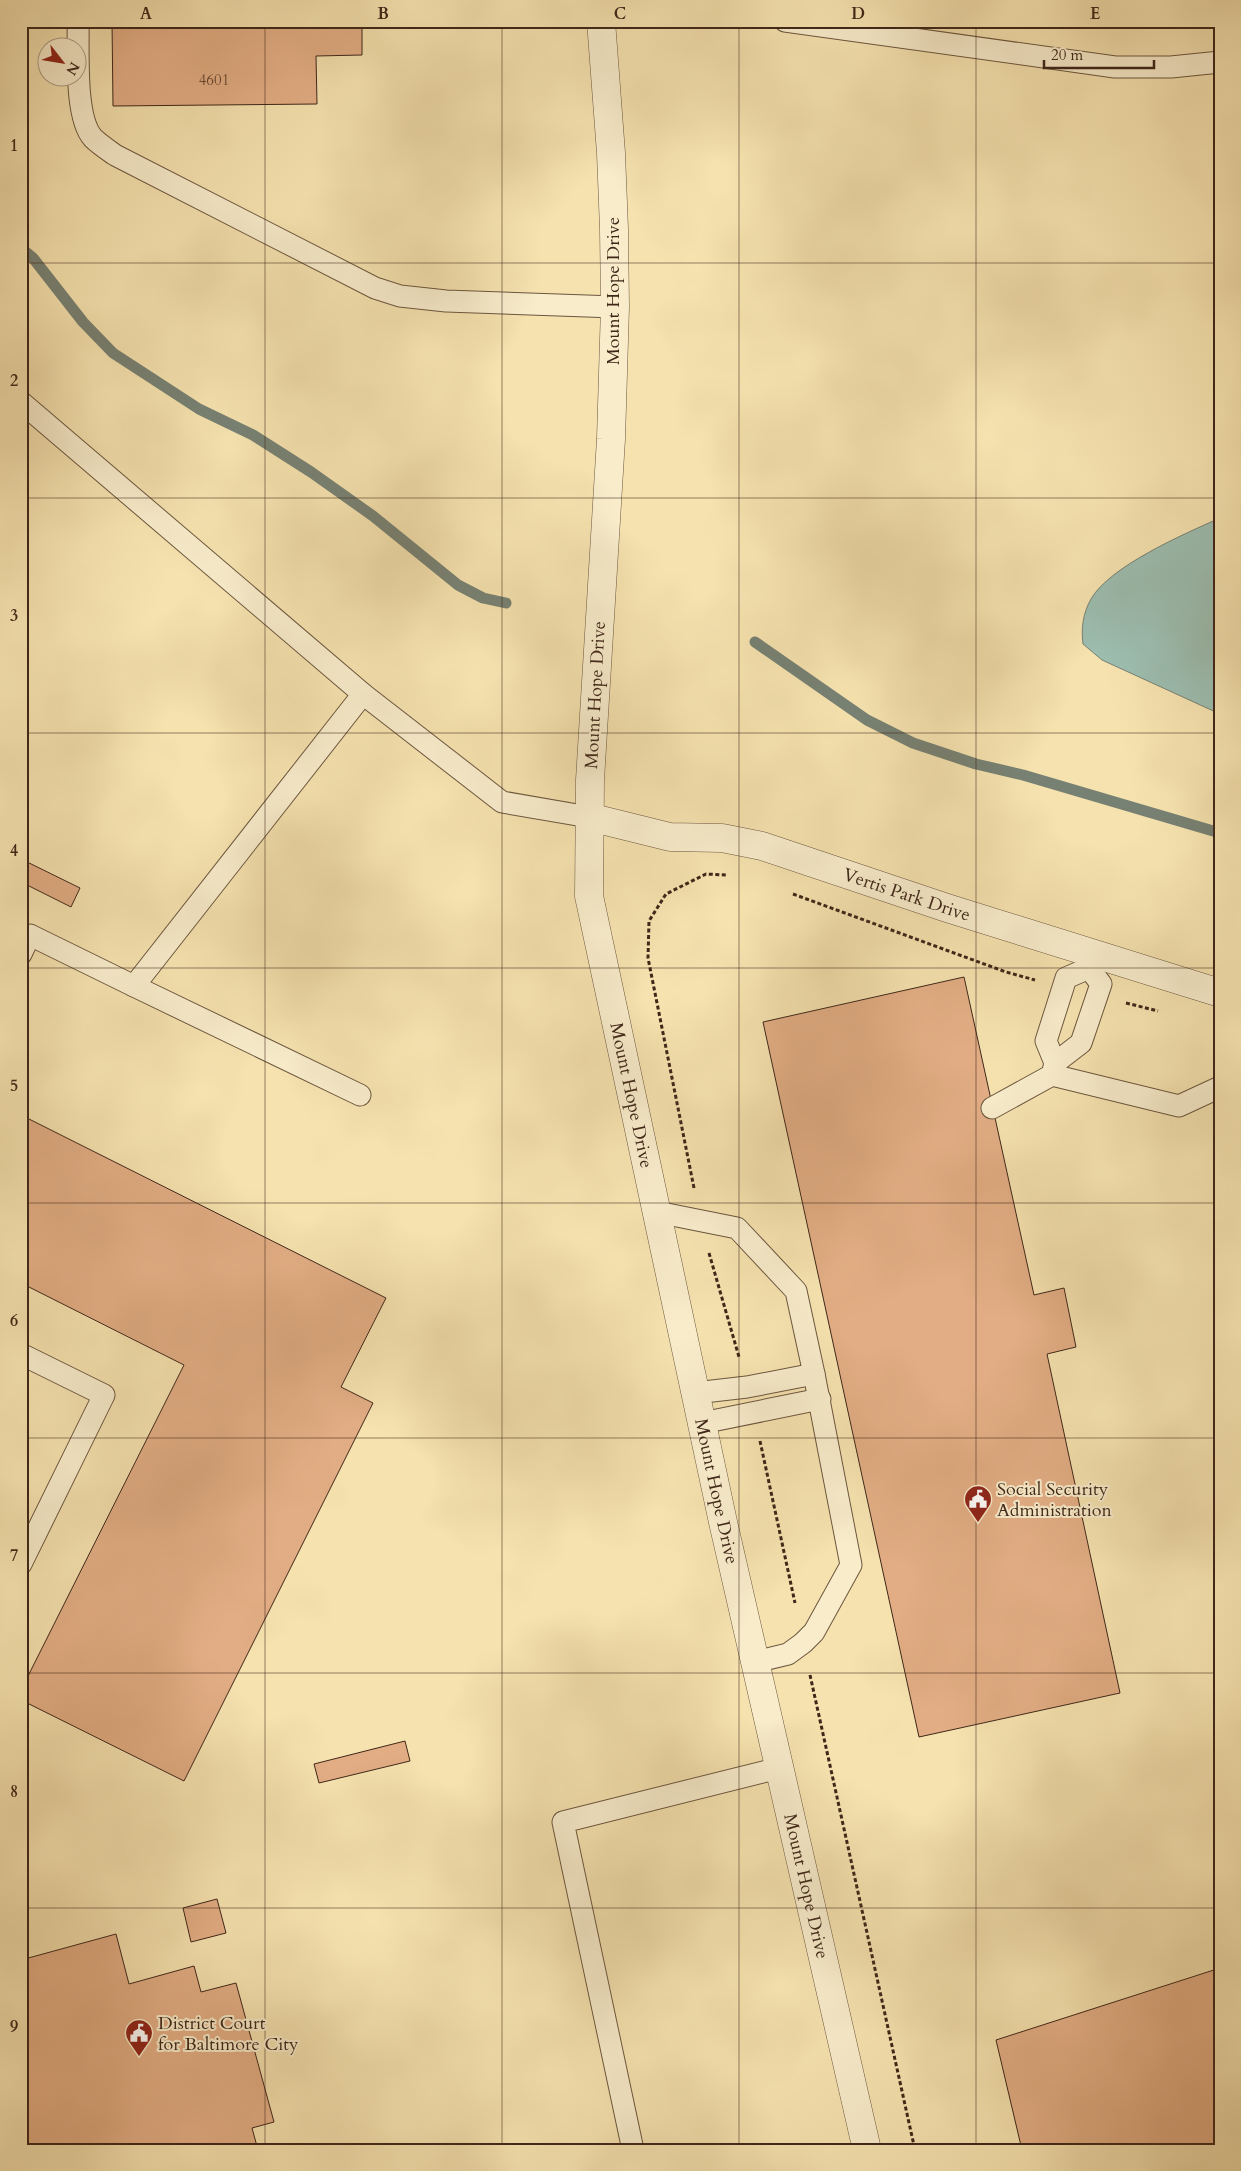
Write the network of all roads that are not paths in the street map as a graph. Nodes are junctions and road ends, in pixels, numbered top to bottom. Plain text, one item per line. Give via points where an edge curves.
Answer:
1 (78, 21) edge
2 (601, 21) edge
3 (785, 21) edge
4 (1220, 62) edge
5 (615, 307) junction
6 (21, 402) edge
7 (363, 694) junction
8 (589, 817) junction
9 (21, 954) edge
10 (1091, 961) junction
11 (134, 986) junction
12 (1220, 993) edge
13 (1053, 1069) junction
14 (1220, 1088) edge
15 (360, 1095) dead end
16 (992, 1108) dead end
17 (657, 1212) junction
18 (21, 1354) edge
19 (814, 1374) junction
20 (695, 1393) junction
21 (820, 1399) junction
22 (702, 1423) junction
23 (21, 1564) edge
24 (755, 1662) junction
25 (779, 1768) junction
26 (633, 2150) edge
27 (867, 2150) edge

1 - 5 lane via 79,92 83,117 92,137 114,155 375,288 400,296 446,301
2 - 5 street, Mount Hope Drive via 611,153
3 - 4 lane via 1115,67 1171,67
5 - 8 street, Mount Hope Drive via 611,439
6 - 7 lane
7 - 8 lane via 502,802
7 - 11 lane
8 - 10 street, Vertis Park Drive via 670,837 722,838 762,846
8 - 17 street, Mount Hope Drive via 589,896
9 - 11 lane via 30,935
10 - 12 street, Vertis Park Drive
10 - 13 lane via 1066,978 1046,1041
10 - 13 lane via 1101,984 1081,1043
11 - 15 lane
13 - 14 lane via 1179,1106
13 - 16 lane
17 - 19 lane via 737,1228 796,1290
17 - 20 street, Mount Hope Drive
18 - 23 lane via 104,1395
19 - 20 lane
19 - 21 lane
20 - 22 street, Mount Hope Drive
21 - 22 lane
21 - 24 lane via 851,1565 814,1632 803,1644 788,1654
22 - 24 street, Mount Hope Drive
24 - 25 street, Mount Hope Drive
25 - 26 lane via 563,1822
25 - 27 street, Mount Hope Drive

